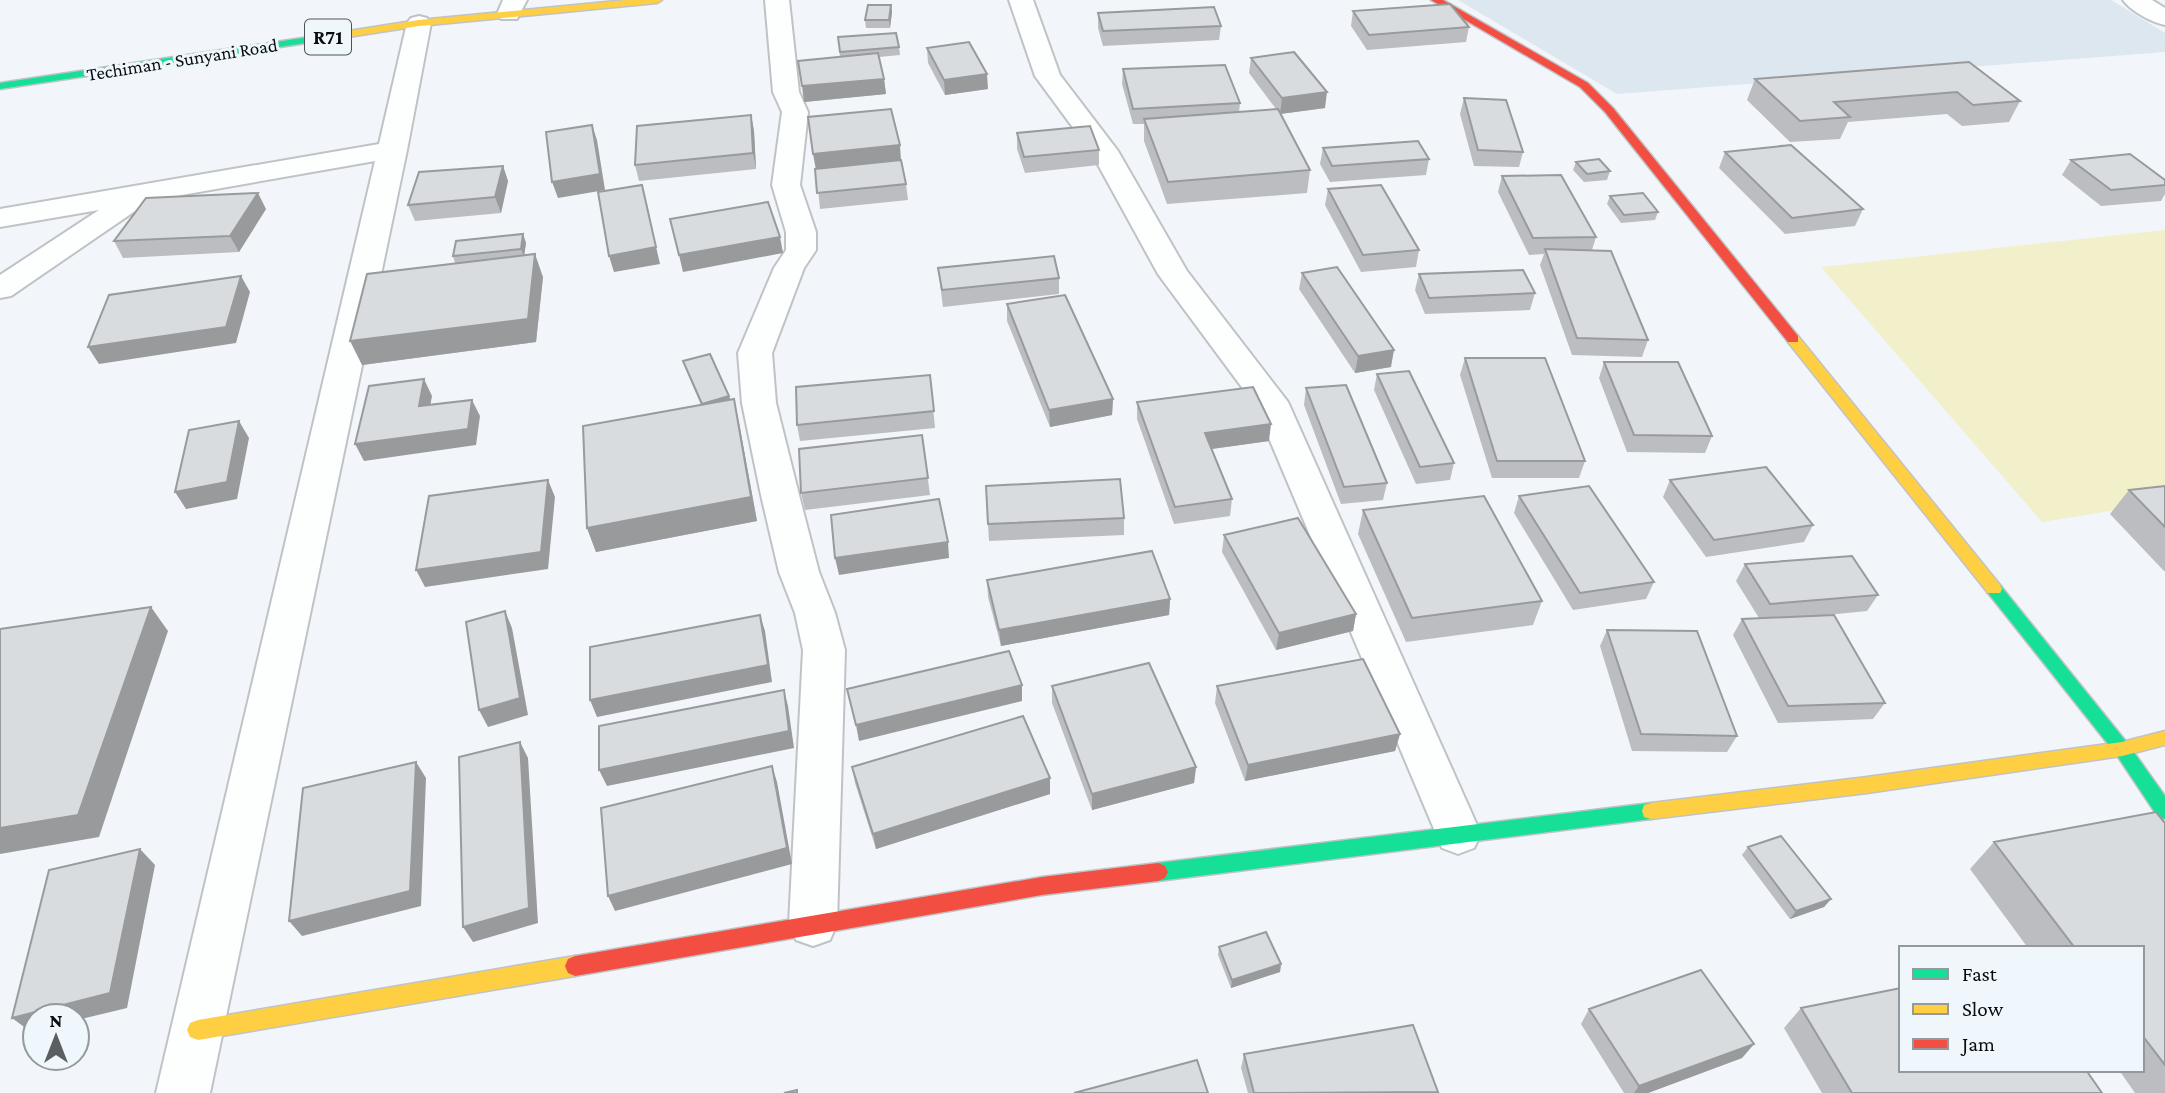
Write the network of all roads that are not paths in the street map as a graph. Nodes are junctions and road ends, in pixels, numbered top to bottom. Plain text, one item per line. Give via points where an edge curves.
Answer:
1 (657, 0) edge
2 (777, 0) edge
3 (1021, 0) edge
4 (1436, 0) edge
5 (2135, 0) edge
6 (512, 7) edge
7 (2165, 18) edge
8 (419, 23) junction
9 (0, 86) edge
10 (393, 150) junction
11 (138, 196) junction
12 (0, 218) edge
13 (0, 289) edge
14 (2165, 738) edge
15 (2122, 749) junction
16 (2165, 811) edge
17 (1458, 834) junction
18 (813, 925) junction
19 (198, 1030) junction
20 (183, 1093) edge

1 - 6 street, Techiman - Sunyani Road / R71
2 - 18 street via 786,92 795,112 786,185 801,232 800,250 755,353 759,403 780,495 824,650
3 - 17 street via 1048,76 1104,151 1173,274 1271,402
4 - 15 street via 1584,85 1609,110
5 - 7 street
6 - 8 street, Techiman - Sunyani Road / R71
8 - 9 street, Techiman - Sunyani Road / R71
8 - 10 street
10 - 11 street
10 - 19 street
11 - 12 street
11 - 13 street
14 - 15 street
15 - 16 street
15 - 17 street
17 - 18 street via 1042,886
18 - 19 street
19 - 20 street

